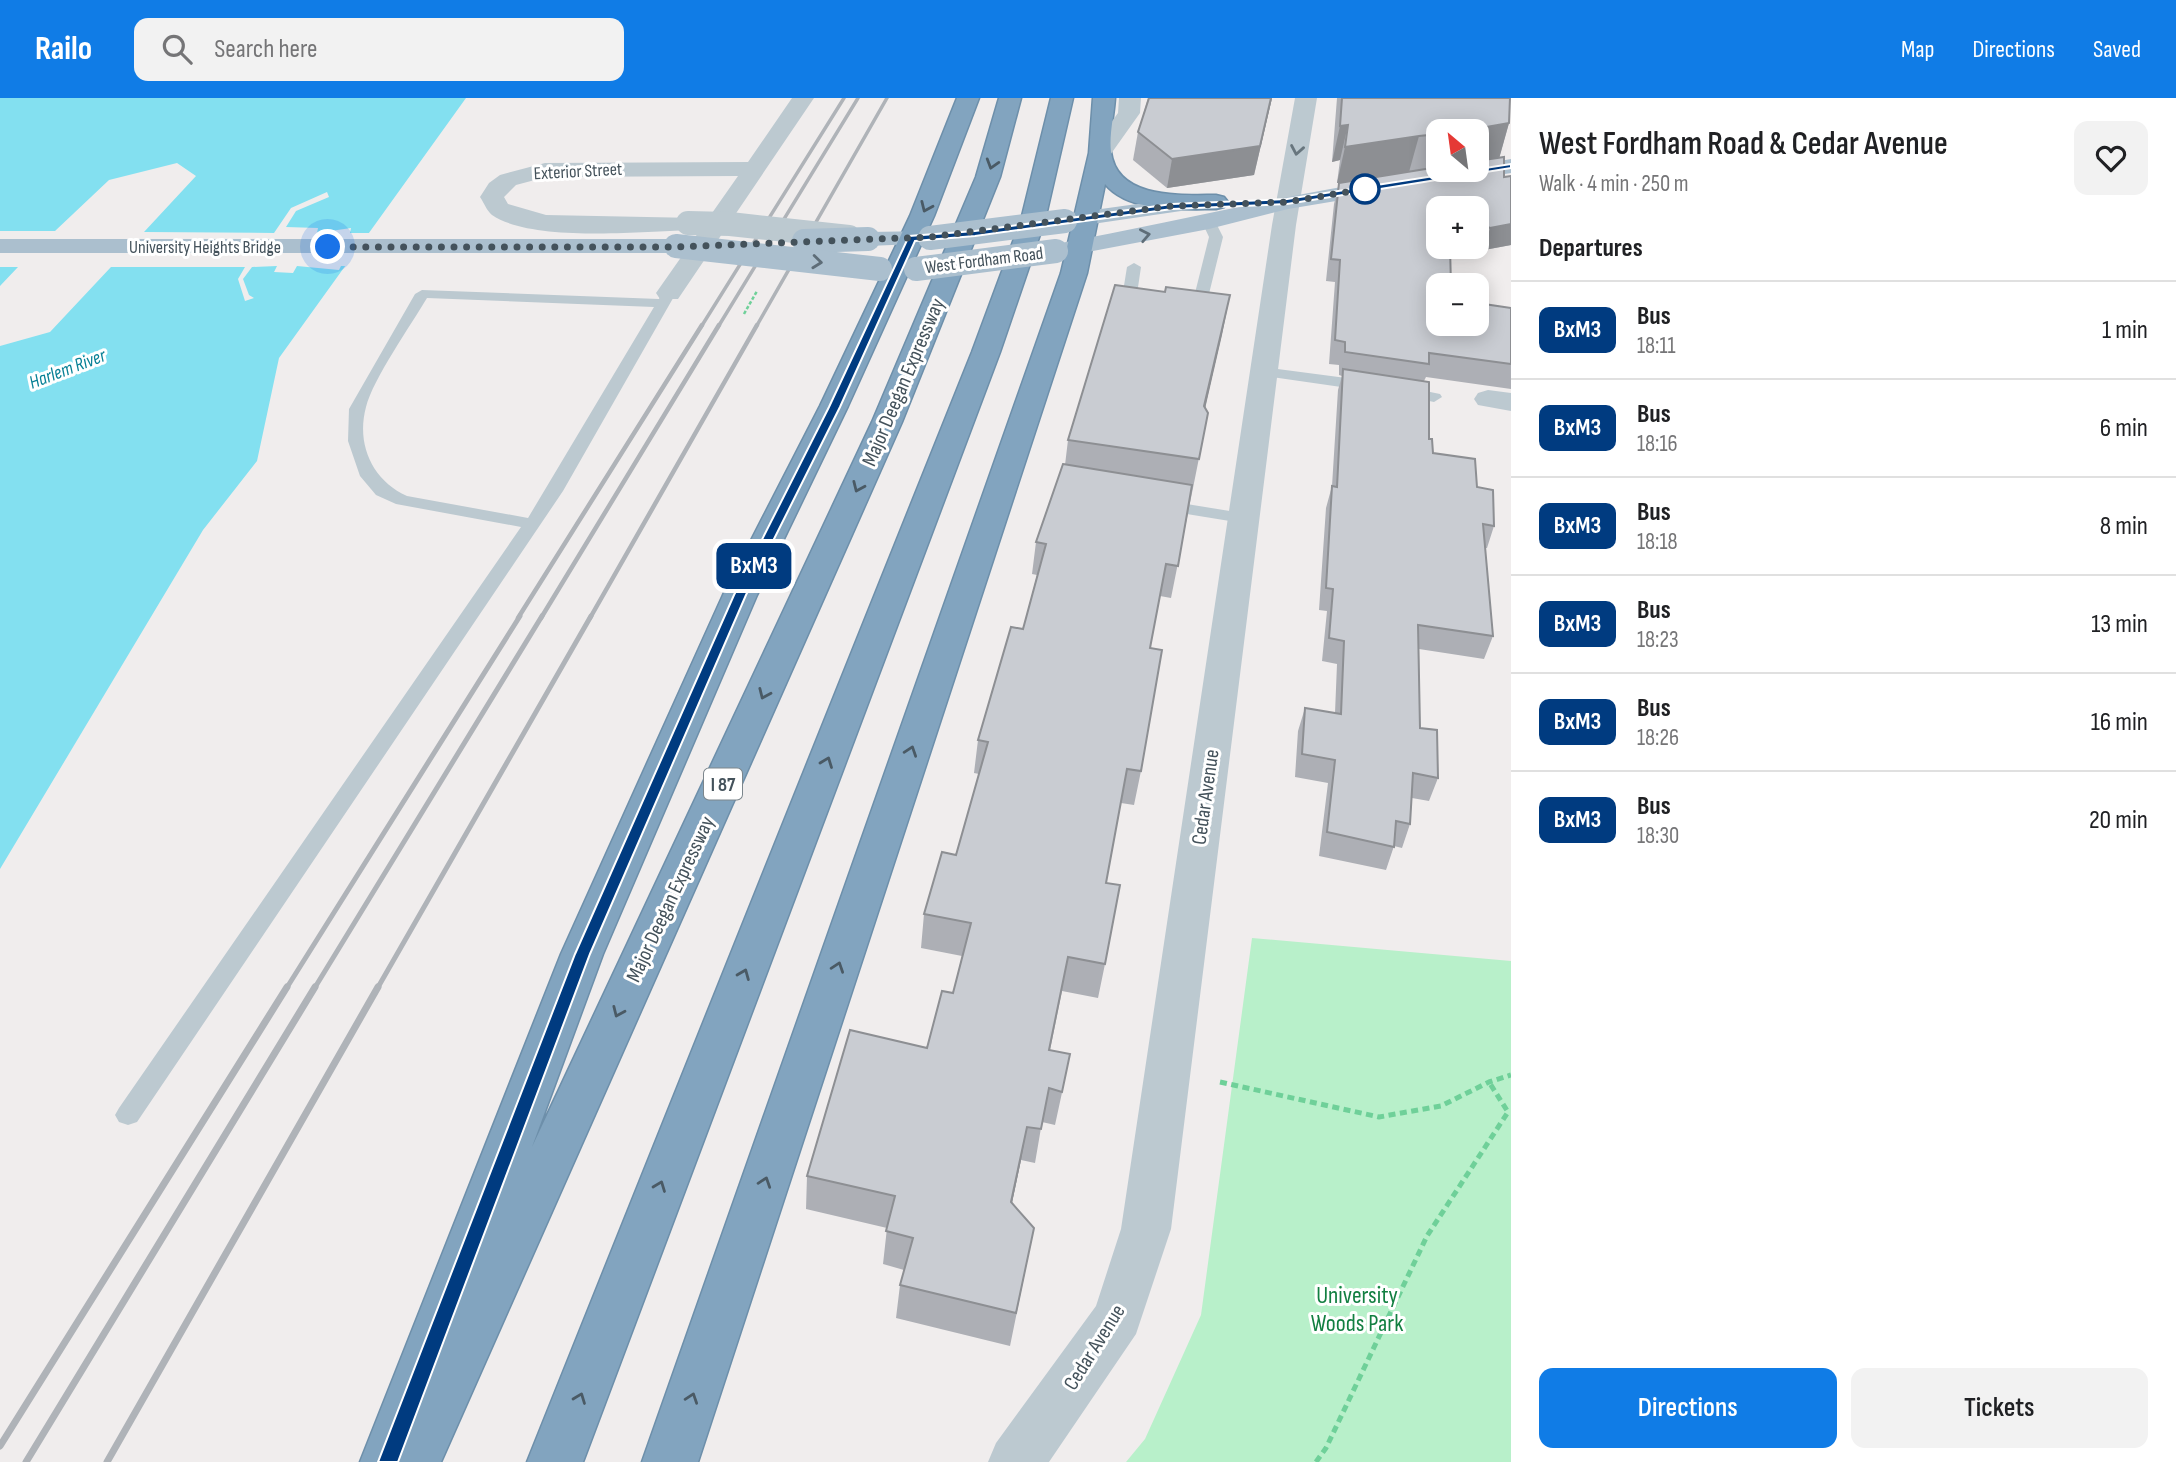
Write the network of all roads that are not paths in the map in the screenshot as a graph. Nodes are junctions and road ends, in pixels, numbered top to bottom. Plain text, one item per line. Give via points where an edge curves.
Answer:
1 (803, 98) edge
2 (968, 98) edge
3 (1010, 98) edge
4 (1062, 98) edge
5 (1104, 98) edge
6 (1130, 98) edge
7 (1306, 98) edge
8 (1100, 153) junction
9 (1511, 166) edge
10 (751, 169) junction
11 (1287, 202) junction
12 (1213, 212) junction
13 (643, 223) junction
14 (1072, 234) junction
15 (868, 239) junction
16 (0, 246) edge
17 (675, 246) junction
18 (411, 247) joint
19 (905, 254) junction
20 (1135, 267) dead end
21 (666, 298) junction
22 (1264, 372) junction
23 (1434, 397) dead end
24 (1139, 501) edge
25 (1242, 518) junction
26 (533, 524) junction
27 (128, 1115) dead end
28 (388, 1462) edge
29 (413, 1462) edge
30 (555, 1462) edge
31 (670, 1462) edge
32 (1016, 1462) edge

1 - 10 street
2 -> 19 highway
3 -> 29 highway, Major Deegan Expressway / I 87 via 988,177 877,443
30 -> 4 highway via 986,352 1032,220
5 - 8 highway
6 - 8 street via 1129,113
7 -> 11 street, Cedar Avenue
8 - 12 highway via 1109,176 1132,194
8 - 14 highway
9 - 11 main road, West Fordham Road
10 - 13 street, Exterior Street via 545,170 508,180 492,197 503,213 531,222
10 - 21 street
11 - 12 main road, West Fordham Road
11 - 22 street, Cedar Avenue
12 - 14 main road, West Fordham Road
12 - 20 lane via 1216,237 1199,306 1129,298
13 - 15 street, Exterior Street, bridge via 730,224
13 - 17 street, Exterior Street via 672,229
14 - 19 main road, West Fordham Road, bridge
14 - 19 main road, West Fordham Road, bridge
31 -> 14 highway
15 - 17 main road, West Fordham Road, bridge
15 - 19 main road, West Fordham Road
16 - 18 main road, University Heights Bridge
17 - 18 main road, West Fordham Road
17 -> 19 main road, West Fordham Road, bridge
19 - 28 highway via 740,595 582,954
21 - 26 lane
21 - 26 lane via 422,294 361,398 356,442 368,476 382,491 423,506
22 - 23 lane
22 - 25 street, Cedar Avenue
24 - 25 lane
25 - 32 street, Cedar Avenue via 1146,1229 1118,1317
26 - 27 lane

